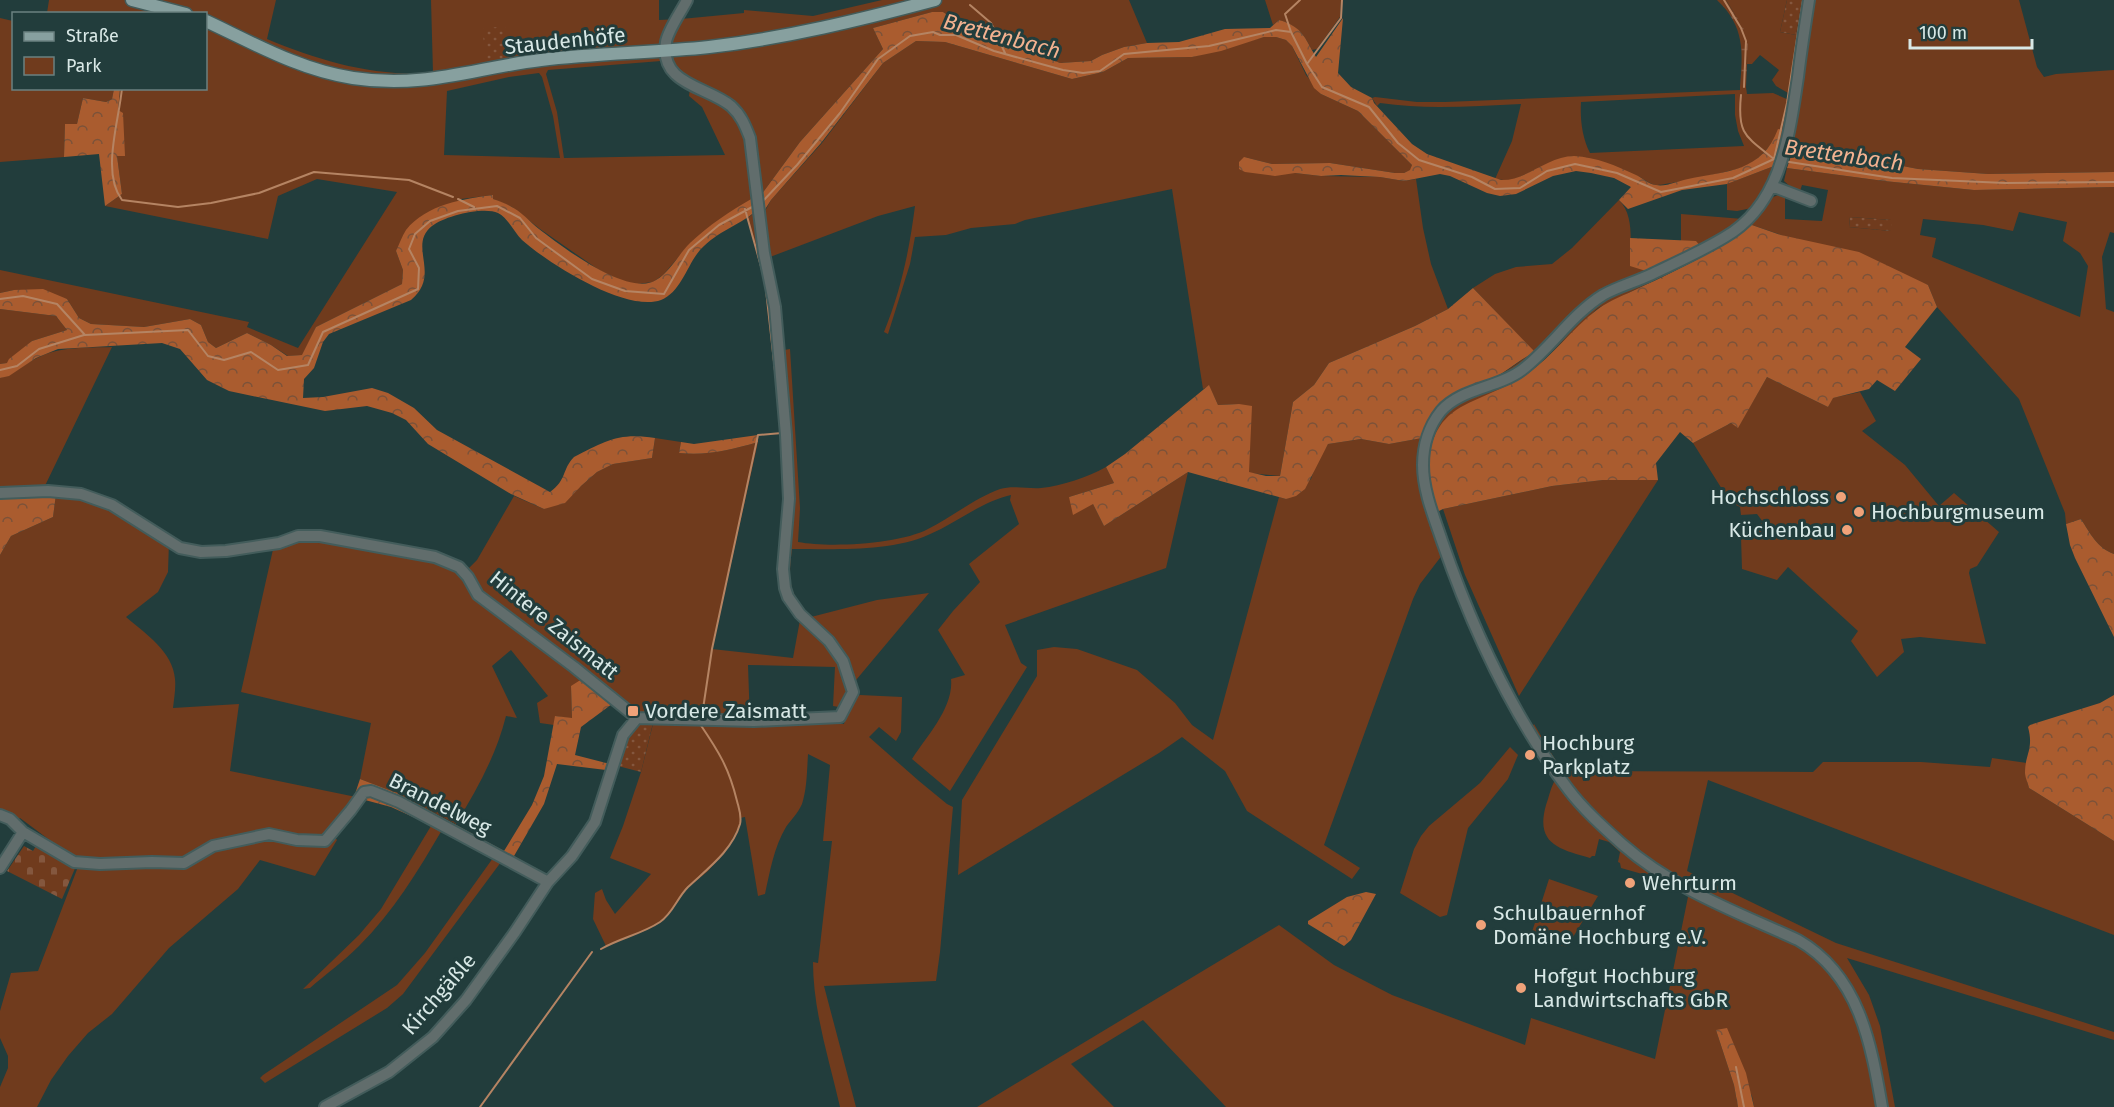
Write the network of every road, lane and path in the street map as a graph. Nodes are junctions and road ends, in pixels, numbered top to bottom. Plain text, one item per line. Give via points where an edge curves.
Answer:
1 (132, 0) edge
2 (687, 0) edge
3 (935, 0) edge
4 (1809, 0) edge
5 (178, 12) edge
6 (207, 21) edge
7 (666, 51) junction
8 (1772, 186) junction
9 (1811, 201) dead end
10 (0, 493) edge
11 (637, 718) junction
12 (0, 815) edge
13 (23, 832) junction
14 (0, 868) edge
15 (548, 882) junction
16 (326, 1107) edge
17 (1882, 1107) edge

1 - 5 main road
2 - 7 street via 666,41
3 - 7 main road, Staudenhöfe via 810,31
4 - 8 street via 1784,154
6 - 7 main road, Staudenhöfe via 309,67 397,82 547,59
7 - 11 street via 675,76 729,104 745,124 750,138 764,254 775,307 786,435 789,499 785,588 800,614 829,641 843,661 853,692 840,717 754,721
8 - 9 street
8 - 17 street via 1755,211 1727,236 1603,295 1519,373 1450,403 1435,420 1427,438 1423,466 1432,512 1454,577 1495,671 1569,791 1599,823 1654,869 1814,948 1831,964 1864,1026
10 - 11 street, Hintere Zaismatt via 81,494 112,505 180,548 201,552 320,536 435,557 459,567 478,595
11 - 15 street via 623,735 595,822 577,850
12 - 13 street, Brandelweg
13 - 14 street
13 - 15 street, Brandelweg via 74,862 184,863 213,846 269,834 325,841 359,797 371,791 399,802
15 - 16 street, Kirchgäßle via 466,1000 433,1037 389,1072

